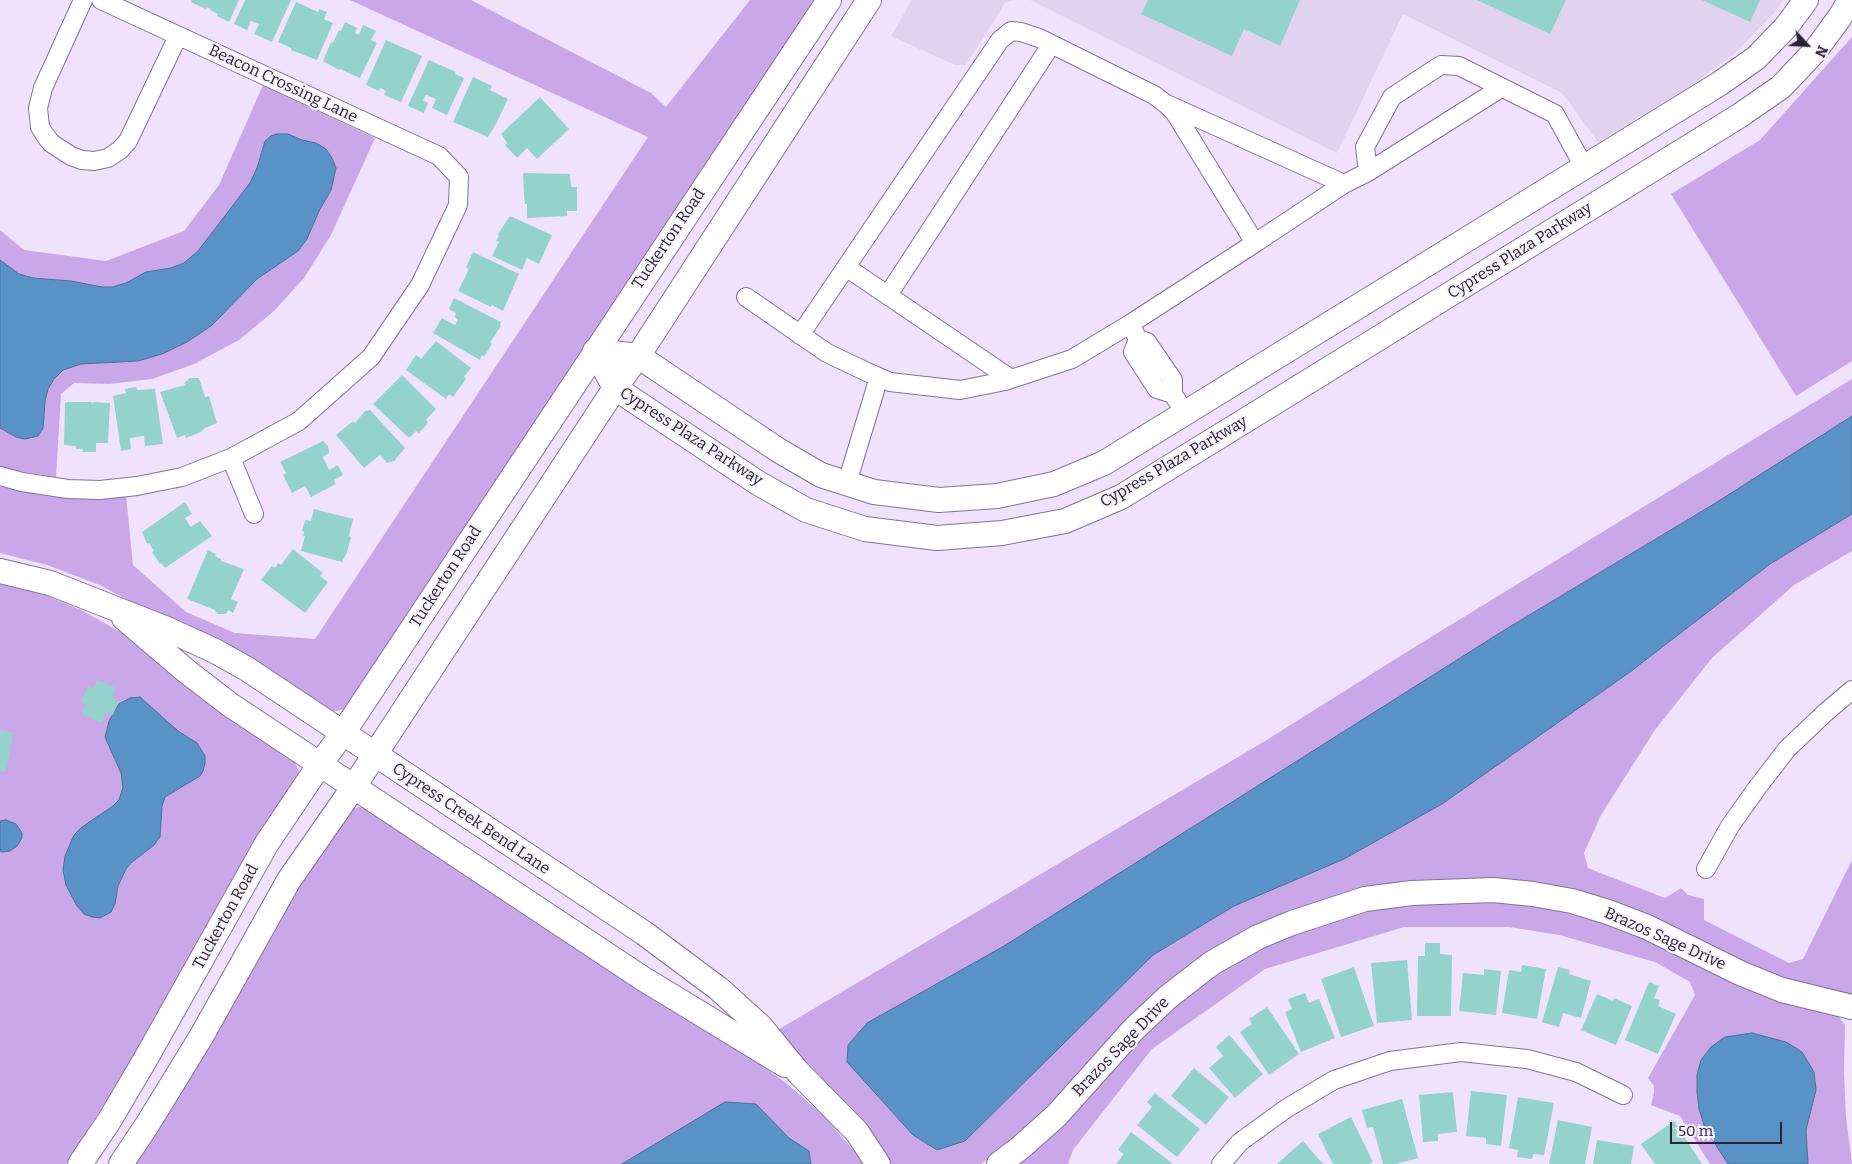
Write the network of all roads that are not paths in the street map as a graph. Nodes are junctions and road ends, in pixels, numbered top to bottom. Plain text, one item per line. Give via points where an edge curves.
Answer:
1 (83, 0) edge
2 (101, 0) edge
3 (829, 0) edge
4 (1806, 0) edge
5 (1850, 0) edge
6 (865, 1) edge
7 (178, 36) junction
8 (1051, 45) junction
9 (1501, 88) junction
10 (1166, 104) junction
11 (1584, 167) junction
12 (1368, 172) junction
13 (1344, 184) junction
14 (1606, 198) junction
15 (1255, 243) junction
16 (846, 267) junction
17 (888, 295) junction
18 (746, 297) dead end
19 (1134, 332) junction
20 (800, 335) junction
21 (595, 351) junction
22 (638, 356) junction
23 (879, 377) junction
24 (1010, 379) junction
25 (615, 388) junction
26 (1179, 403) junction
27 (1205, 445) junction
28 (231, 458) junction
29 (0, 476) edge
30 (847, 483) junction
31 (254, 514) dead end
32 (833, 519) junction
33 (0, 572) edge
34 (113, 608) junction
35 (1852, 690) edge
36 (343, 732) junction
37 (374, 755) junction
38 (320, 764) junction
39 (353, 788) junction
40 (1706, 869) dead end
41 (1852, 1007) edge
42 (798, 1072) junction
43 (1623, 1094) dead end
44 (80, 1164) edge
45 (121, 1164) edge
46 (878, 1164) edge
47 (999, 1164) edge
48 (1221, 1164) edge

1 - 7 street via 43,88 38,108 40,127 45,135 71,156 94,160 108,158 120,150 128,141
2 - 7 street, Beacon Crossing Lane
3 - 21 street, Tuckerton Road
4 - 11 street via 1756,58
5 - 14 street, Cypress Plaza Parkway via 1815,51 1781,87
6 - 22 street
7 - 28 street, Beacon Crossing Lane via 439,156 459,177 458,205 420,285 371,357 299,421
8 - 10 street
8 - 16 street via 1011,31 1000,40
8 - 17 street
9 - 11 street via 1555,114
9 - 12 street
9 - 12 street via 1459,66 1442,66 1433,71 1392,97 1365,147
10 - 13 street
10 - 15 street via 1175,113
11 - 14 street
11 - 26 street
12 - 13 street
13 - 15 street
14 - 27 street, Cypress Plaza Parkway
15 - 19 street
16 - 17 street
16 - 20 street
17 - 24 street
18 - 20 street
19 - 24 street
19 - 26 street via 1147,342 1173,380
20 - 23 street via 827,353
21 - 22 street
21 - 25 street, Cypress Plaza Parkway
21 - 36 street, Tuckerton Road
22 - 25 street
22 - 30 street via 778,450 821,475
23 - 24 street via 890,382 960,390
23 - 30 street
25 - 32 street, Cypress Plaza Parkway via 758,482 806,510
25 - 37 street
26 - 27 street
26 - 30 street via 1104,463 1054,484 997,496 939,500 874,492
27 - 32 street, Cypress Plaza Parkway via 1121,497 1065,521 1002,534 938,538 865,529
28 - 29 street via 182,477 100,490 68,489
28 - 31 street
30 - 32 street
33 - 34 street, Cypress Creek Bend Lane via 50,583
34 - 36 street, Cypress Creek Bend Lane via 168,629 223,656
34 - 38 street, Cypress Creek Bend Lane via 221,698
35 - 40 street via 1787,749 1730,826
36 - 37 street, Cypress Creek Bend Lane
36 - 38 street, Tuckerton Road
37 - 39 street
37 - 42 street, Cypress Creek Bend Lane via 682,961 761,1026
38 - 39 street, Cypress Creek Bend Lane
38 - 44 street, Tuckerton Road via 267,843 145,1060
39 - 42 street, Cypress Creek Bend Lane via 642,978
39 - 45 street via 288,880 201,1037
41 - 47 street, Brazos Sage Drive via 1782,990 1647,927 1572,901 1493,890 1412,893 1365,899 1258,937 1212,963 1141,1022 1056,1116
42 - 46 street, Cypress Creek Bend Lane via 858,1132
43 - 48 street via 1576,1072 1527,1059 1461,1052 1390,1061 1334,1080 1287,1108 1240,1142

